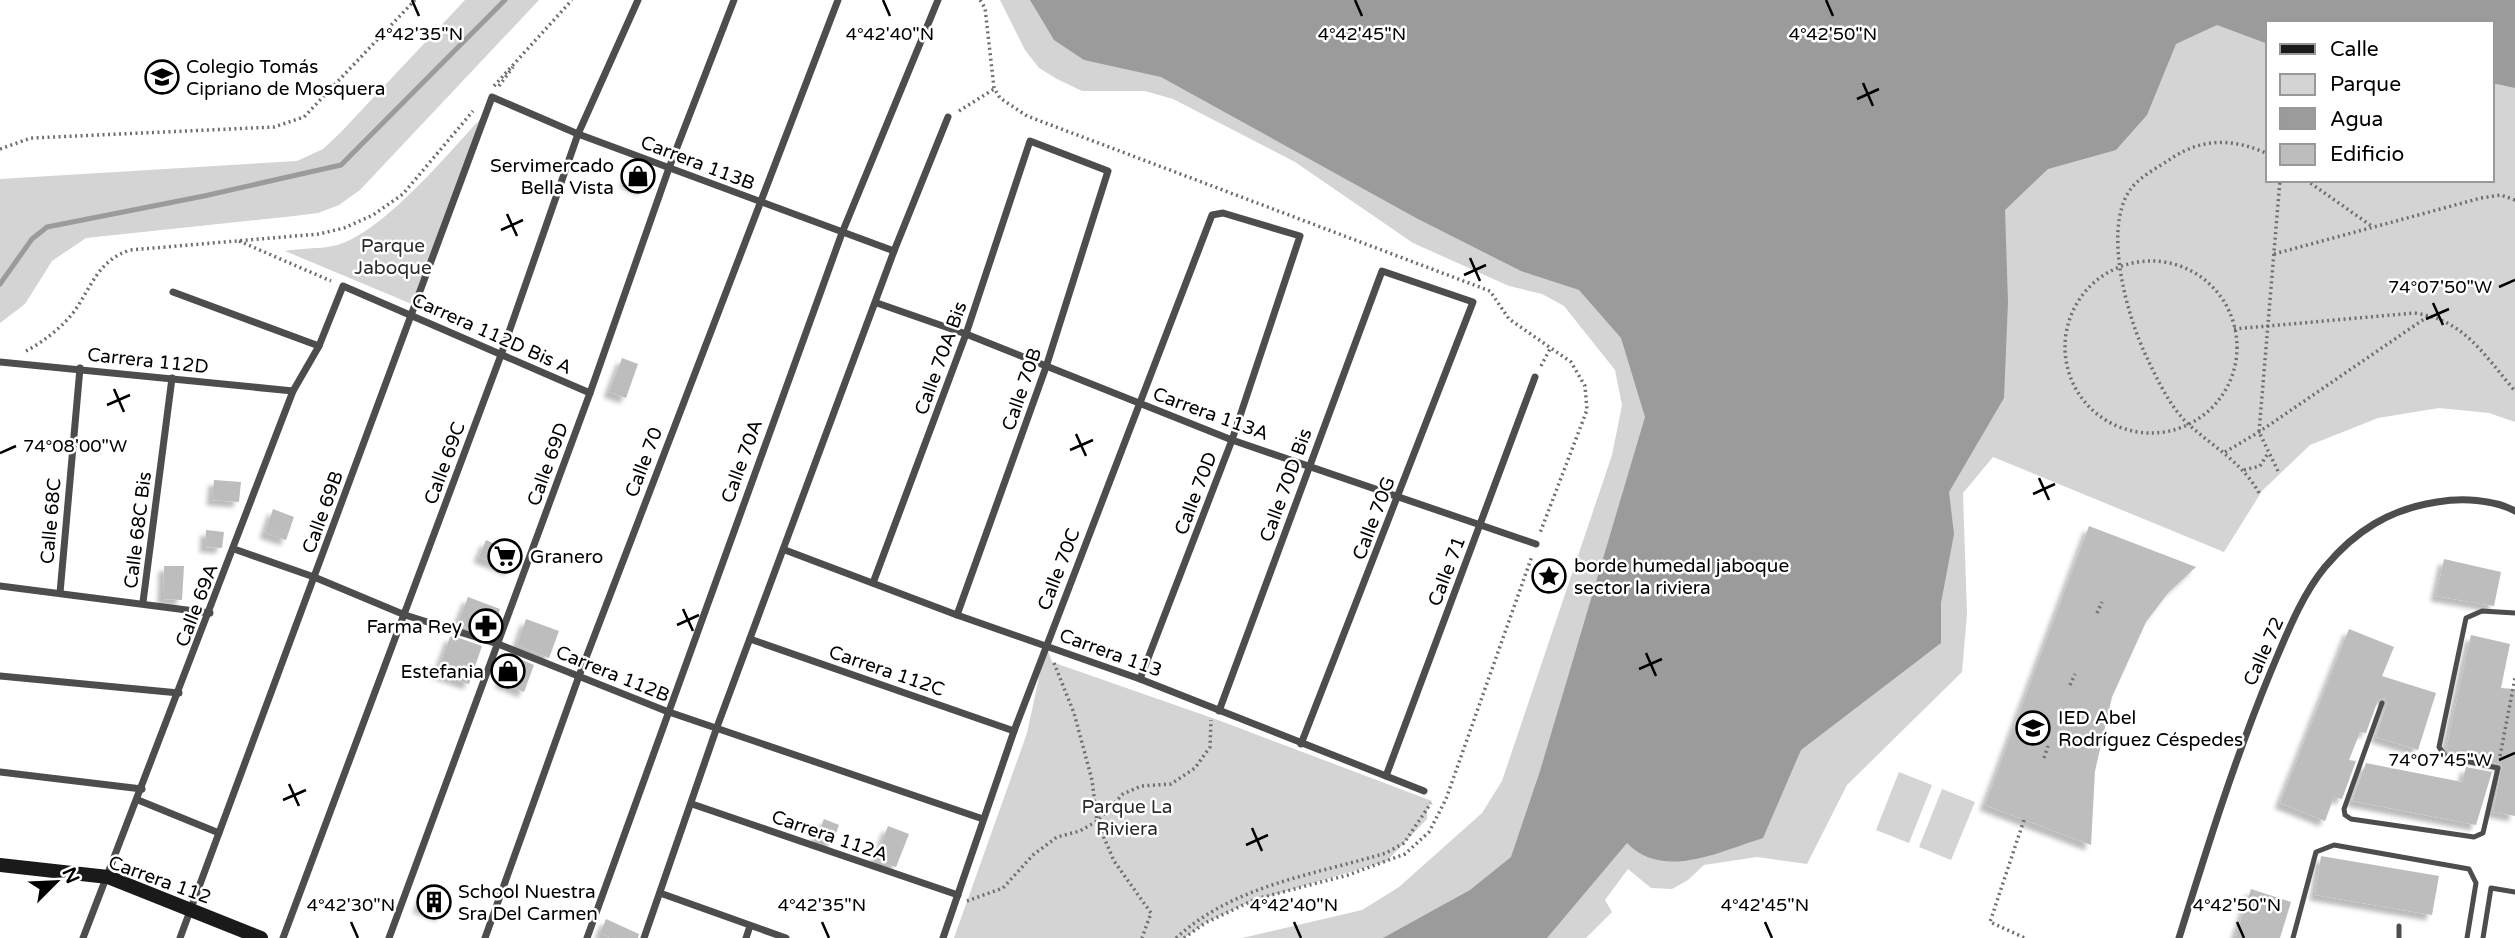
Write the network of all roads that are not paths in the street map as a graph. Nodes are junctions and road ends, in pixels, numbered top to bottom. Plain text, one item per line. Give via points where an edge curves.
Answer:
1 (638, 0) edge
2 (734, 0) edge
3 (838, 0) edge
4 (937, 0) edge
5 (492, 93) joint
6 (948, 117) road end
7 (578, 134) junction
8 (1030, 141) joint
9 (668, 168) junction
10 (758, 202) junction
11 (1212, 215) joint
12 (842, 233) junction
13 (894, 251) junction
14 (1382, 271) joint
15 (343, 286) joint
16 (173, 292) dead end
17 (877, 303) junction
18 (412, 314) junction
19 (966, 334) junction
20 (319, 346) junction
21 (500, 355) junction
22 (1, 362) edge
23 (1046, 367) junction
24 (80, 368) junction
25 (0, 372) edge
26 (1535, 377) road end
27 (172, 378) junction
28 (293, 391) junction
29 (590, 393) junction
30 (1138, 403) junction
31 (1232, 440) junction
32 (1310, 465) junction
33 (1398, 497) junction
34 (2515, 511) edge
35 (1479, 527) junction
36 (1536, 544) road end
37 (234, 549) junction
38 (785, 550) junction
39 (314, 577) junction
40 (873, 583) junction
41 (0, 586) edge
42 (60, 593) junction
43 (143, 603) junction
44 (2515, 612) edge
45 (210, 614) junction
46 (405, 615) junction
47 (957, 615) junction
48 (750, 639) junction
49 (498, 644) junction
50 (1046, 645) junction
51 (0, 676) edge
52 (579, 676) junction
53 (1140, 679) junction
54 (178, 693) junction
55 (2382, 703) dead end
56 (1219, 711) junction
57 (666, 712) junction
58 (717, 727) junction
59 (1014, 731) junction
60 (1301, 744) junction
61 (0, 772) edge
62 (1386, 776) junction
63 (142, 789) junction
64 (1422, 794) road end
65 (138, 800) junction
66 (692, 804) junction
67 (983, 819) junction
68 (219, 833) junction
69 (0, 865) edge
70 (108, 877) junction
71 (2515, 892) edge
72 (660, 893) junction
73 (958, 895) junction
74 (191, 910) junction
75 (750, 926) junction
76 (2399, 926) dead end
77 (83, 938) edge
78 (180, 938) edge
79 (261, 938) edge
80 (283, 938) edge
81 (389, 938) edge
82 (485, 938) edge
83 (587, 938) edge
84 (644, 938) edge
85 (746, 938) edge
86 (786, 938) edge
87 (943, 938) edge
88 (2179, 938) edge
89 (2293, 938) edge
90 (2399, 938) edge
91 (2467, 938) edge
92 (2483, 938) edge

1 - 7 street, Calle 69C
2 - 9 street, Calle 69D
3 - 10 street, Calle 70
4 - 12 street, Calle 70A
5 - 7 street, Carrera 113B
5 - 18 street, Calle 69B
6 - 13 street
7 - 9 street, Carrera 113B
7 - 21 street, Calle 69C
8 - 19 street, Calle 70A Bis
8 - 23 street, Calle 70B via 1108,171
9 - 10 street, Carrera 113B
9 - 29 street, Calle 69D
10 - 12 street, Carrera 113B
10 - 52 street, Calle 70
11 - 30 street, Calle 70C
11 - 31 street, Calle 70D via 1223,213 1300,236
12 - 13 street, Carrera 113B
12 - 57 street, Calle 70A
13 - 17 street
14 - 32 street, Calle 70D Bis
14 - 33 street, Calle 70G via 1473,302
15 - 18 street, Carrera 112D Bis A
15 - 20 street, Calle 69A
16 - 20 street
17 - 19 street, Carrera 113A
17 - 38 street
18 - 21 street, Carrera 112D Bis A
18 - 39 street, Calle 69B
19 - 23 street, Carrera 113A
19 - 40 street, Calle 70A Bis
20 - 28 street, Calle 69A
21 - 29 street, Carrera 112D Bis A
21 - 46 street, Calle 69C
22 - 24 street, Carrera 112D
22 - 25 street
23 - 30 street, Carrera 113A
23 - 47 street, Calle 70B
24 - 27 street, Carrera 112D
24 - 42 street, Calle 68C
26 - 35 street, Calle 71
27 - 28 street, Carrera 112D
27 - 43 street, Calle 68C Bis
28 - 37 street, Calle 69A
29 - 49 street, Calle 69D
30 - 31 street, Carrera 113A
30 - 50 street, Calle 70C
31 - 32 street, Carrera 113A
31 - 53 street, Calle 70D
32 - 33 street, Carrera 113A
32 - 56 street, Calle 70D Bis
33 - 35 street, Carrera 113A
33 - 60 street, Calle 70G
34 - 88 street, Calle 72 via 2478,501 2415,505 2380,518 2323,569 2258,702 2227,783
35 - 36 street, Carrera 113A
35 - 62 street, Calle 71
37 - 39 street, Carrera 112B
37 - 45 street, Calle 69A
38 - 40 street, Carrera 113
38 - 48 street
39 - 46 street, Carrera 112B
39 - 68 street, Calle 69B
40 - 47 street, Carrera 113
41 - 42 street
42 - 43 street
43 - 45 street
44 - 55 lane via 2482,611 2466,618 2440,747 2446,757 2498,768 2483,833 2474,837 2345,815
45 - 54 street, Calle 69A
46 - 49 street, Carrera 112B
46 - 80 street, Calle 69C
47 - 50 street, Carrera 113
48 - 58 street
48 - 59 street, Carrera 112C
49 - 52 street, Carrera 112B
49 - 81 street, Calle 69D
50 - 53 street, Carrera 113
50 - 59 street, Calle 70C
51 - 54 street
52 - 57 street, Carrera 112B
52 - 82 street, Calle 70
53 - 56 street, Carrera 113
54 - 63 street, Calle 69A
56 - 60 street, Carrera 113
57 - 58 street, Carrera 112B
57 - 83 street, Calle 70A
58 - 66 street
58 - 67 street, Carrera 112B
59 - 67 street, Calle 70C
60 - 62 street, Carrera 113
61 - 63 street
62 - 64 street, Carrera 113
63 - 65 street, Calle 69A
65 - 68 street
65 - 70 street, Calle 69A
66 - 72 street
66 - 73 street, Carrera 112A
67 - 73 street, Calle 70C
68 - 74 street, Calle 69B
69 - 70 street, Carrera 112
70 - 74 street, Carrera 112
70 - 77 street, Calle 69A
71 - 92 lane via 2491,888
72 - 75 street
72 - 84 street
73 - 87 street, Calle 70C
74 - 78 street, Calle 69B
74 - 79 street, Carrera 112
75 - 85 street
75 - 86 street
76 - 90 lane
89 - 91 lane via 2316,852 2334,845 2469,869 2476,883

